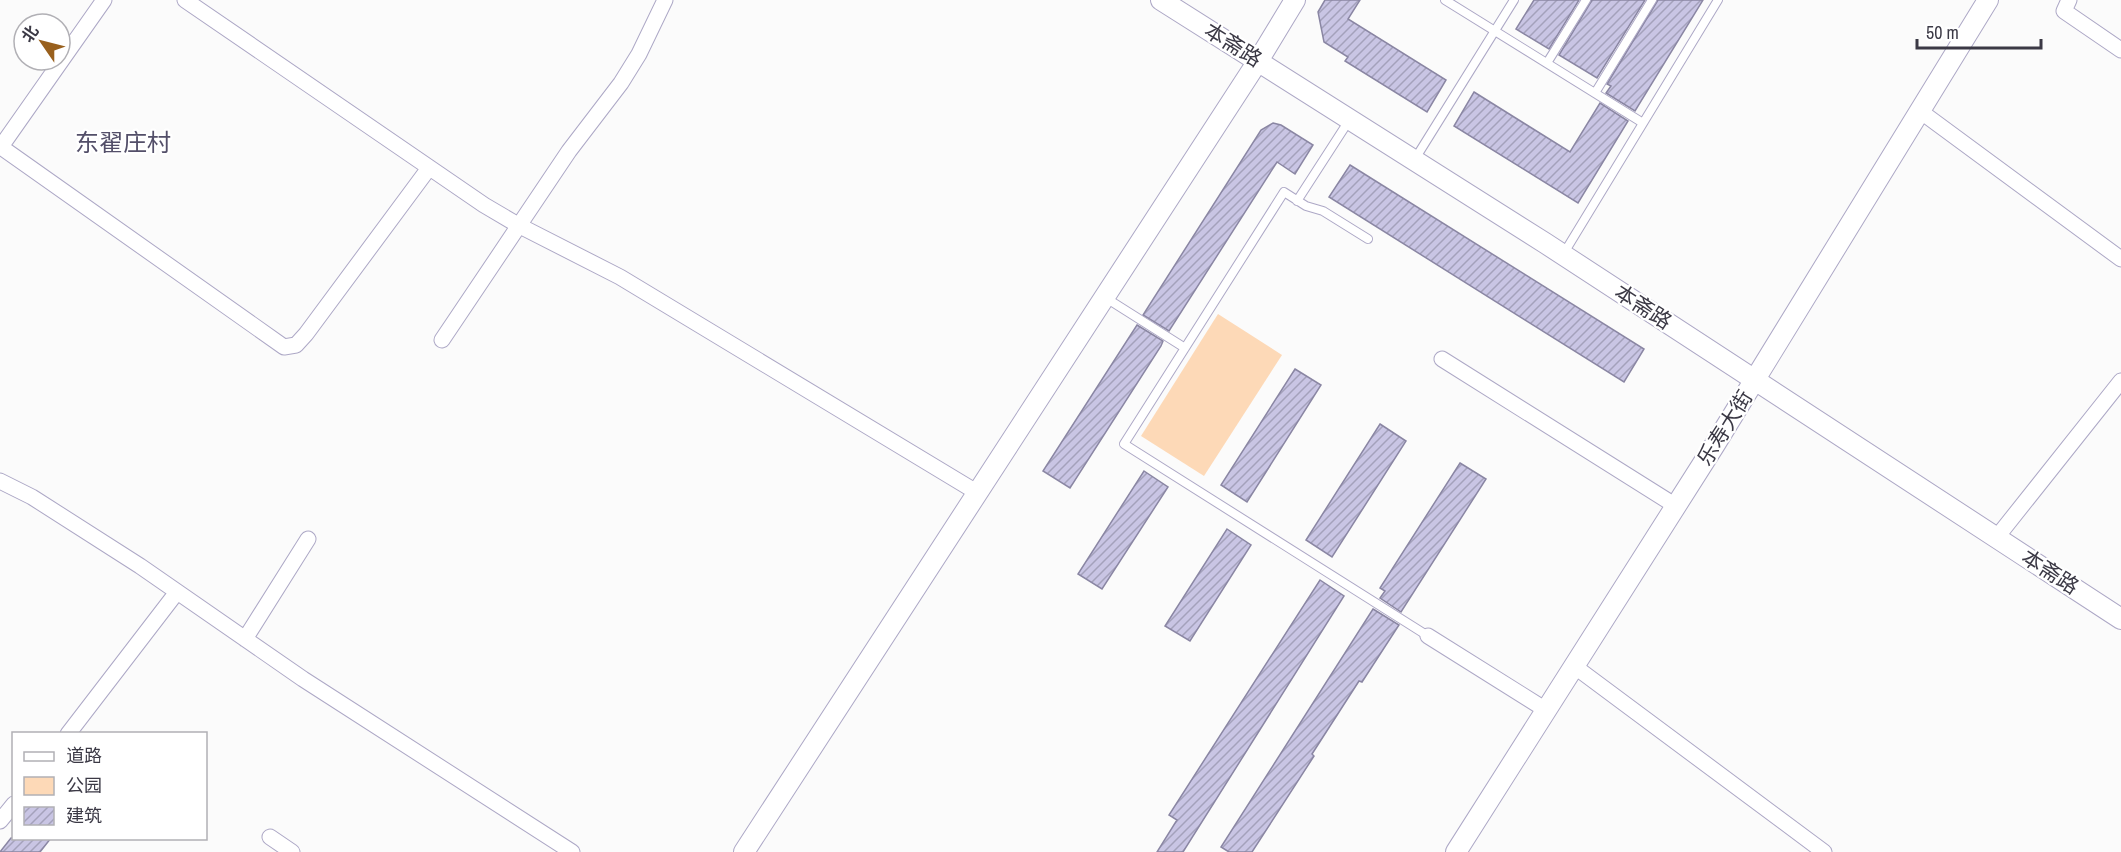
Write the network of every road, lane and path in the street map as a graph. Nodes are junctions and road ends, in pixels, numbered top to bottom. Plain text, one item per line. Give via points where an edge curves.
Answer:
1 (104, 0) edge
2 (185, 0) edge
3 (665, 0) edge
4 (1161, 0) edge
5 (1295, 0) edge
6 (1445, 0) edge
7 (1514, 0) edge
8 (1586, 0) edge
9 (1652, 0) edge
10 (1718, 0) edge
11 (1988, 0) edge
12 (2069, 0) edge
13 (1495, 31) junction
14 (2121, 50) edge
15 (1258, 61) junction
16 (1547, 63) junction
17 (1595, 93) junction
18 (1920, 111) junction
19 (1350, 119) junction
20 (1643, 123) junction
21 (0, 148) edge
22 (1414, 160) junction
23 (429, 168) junction
24 (1297, 201) junction
25 (518, 225) junction
26 (1368, 239) dead end
27 (1563, 255) junction
28 (2121, 259) edge
29 (1105, 297) junction
30 (442, 340) dead end
31 (1185, 348) junction
32 (1442, 359) dead end
33 (1755, 380) junction
34 (2121, 381) edge
35 (0, 481) edge
36 (978, 493) junction
37 (1676, 506) junction
38 (1997, 537) junction
39 (308, 539) dead end
40 (177, 592) junction
41 (2121, 619) edge
42 (1428, 636) joint
43 (245, 639) junction
44 (1574, 666) junction
45 (1546, 710) junction
46 (70, 732) edge
47 (12, 806) edge
48 (0, 821) edge
49 (270, 837) dead end
50 (292, 852) edge
51 (572, 852) edge
52 (744, 852) edge
53 (1456, 852) edge
54 (1824, 852) edge

1 - 21 street
2 - 23 street
3 - 25 street via 621,83
4 - 15 street, 本斋路
5 - 15 street
6 - 13 lane
7 - 13 lane
8 - 16 lane
9 - 17 lane
10 - 20 lane
11 - 18 street, 乐寿大街
12 - 14 street via 2064,11
13 - 16 lane
13 - 22 lane
15 - 19 street, 本斋路
15 - 29 street
16 - 17 lane
17 - 20 lane
18 - 28 street
18 - 33 street, 乐寿大街
19 - 22 street, 本斋路
19 - 24 lane
20 - 27 lane
21 - 23 street via 285,347 296,345 306,334
22 - 27 street, 本斋路
23 - 25 street
24 - 26 lane via 1323,211
24 - 31 lane via 1284,192
25 - 30 street
25 - 36 street via 620,276
27 - 33 street, 本斋路
29 - 31 lane
29 - 36 street
31 - 42 lane via 1124,444
32 - 37 street
33 - 37 street, 乐寿大街
33 - 38 street, 本斋路
34 - 38 street
35 - 40 street via 32,497
36 - 52 street
37 - 44 street, 乐寿大街
38 - 41 street, 本斋路
39 - 43 street
40 - 43 street
40 - 46 street
42 - 45 street
43 - 51 street
44 - 45 street, 乐寿大街
44 - 54 street
45 - 53 street, 乐寿大街
47 - 48 street
49 - 50 street

